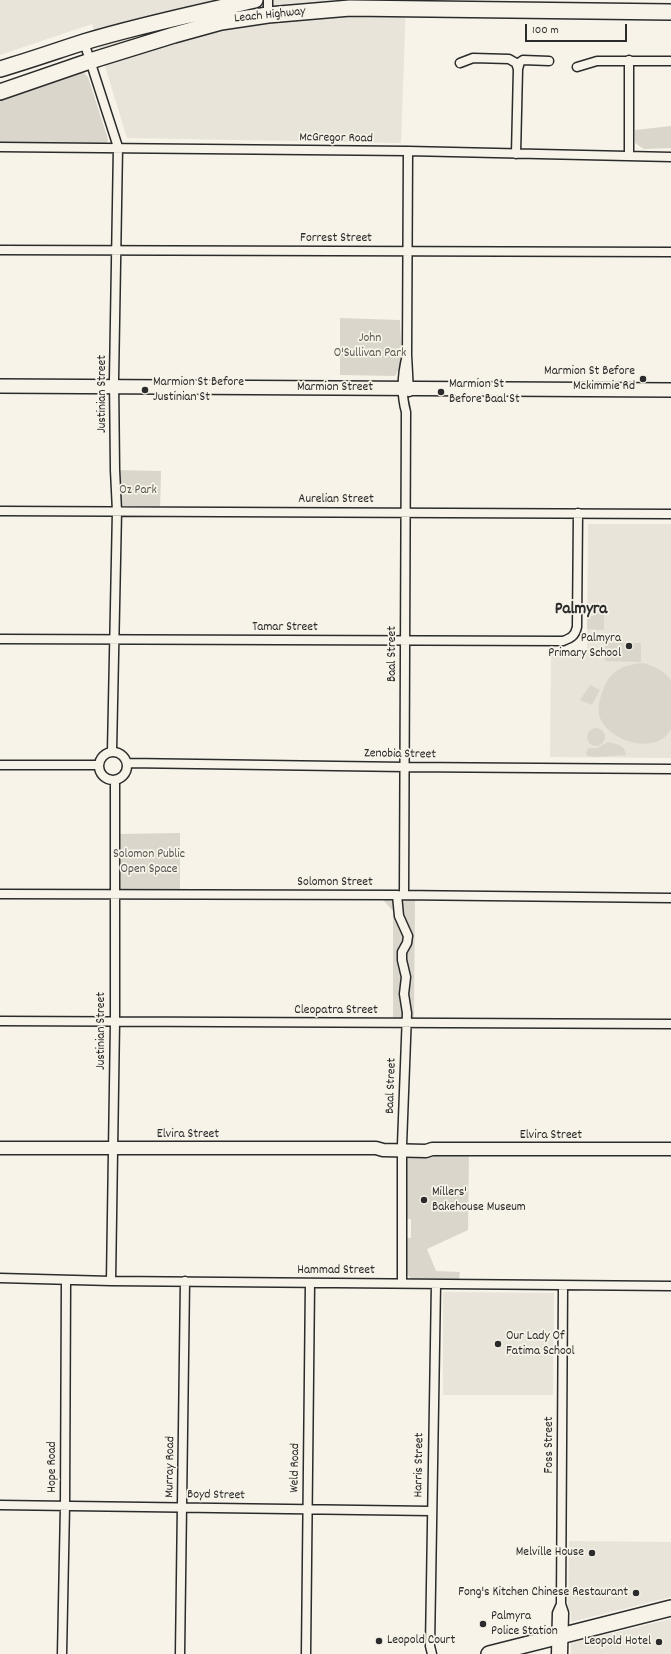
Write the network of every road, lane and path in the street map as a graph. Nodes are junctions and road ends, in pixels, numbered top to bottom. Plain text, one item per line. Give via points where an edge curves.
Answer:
1 (255, 0) edge
2 (268, 0) edge
3 (671, 12) edge
4 (268, 15) junction
5 (84, 42) junction
6 (550, 60) dead end
7 (629, 60) junction
8 (90, 61) junction
9 (671, 61) edge
10 (460, 63) dead end
11 (577, 67) dead end
12 (0, 69) edge
13 (518, 69) junction
14 (0, 92) edge
15 (0, 147) edge
16 (118, 147) junction
17 (408, 152) junction
18 (516, 154) junction
19 (629, 156) junction
20 (671, 157) edge
21 (0, 250) edge
22 (116, 250) junction
23 (406, 251) junction
24 (671, 252) edge
25 (0, 381) edge
26 (671, 383) edge
27 (114, 384) junction
28 (406, 385) junction
29 (0, 386) edge
30 (671, 390) edge
31 (0, 511) edge
32 (117, 511) junction
33 (406, 512) junction
34 (578, 513) junction
35 (671, 514) edge
36 (0, 639) edge
37 (114, 640) junction
38 (405, 640) junction
39 (112, 751) junction
40 (128, 763) junction
41 (0, 765) edge
42 (99, 765) junction
43 (405, 767) junction
44 (671, 769) edge
45 (114, 780) junction
46 (0, 894) edge
47 (114, 895) junction
48 (401, 895) junction
49 (671, 898) edge
50 (0, 1021) edge
51 (115, 1022) junction
52 (407, 1023) junction
53 (671, 1024) edge
54 (0, 1148) edge
55 (402, 1148) junction
56 (113, 1149) junction
57 (670, 1150) edge
58 (0, 1278) edge
59 (66, 1280) junction
60 (111, 1281) junction
61 (185, 1281) junction
62 (310, 1283) junction
63 (402, 1283) junction
64 (436, 1284) junction
65 (563, 1286) junction
66 (671, 1286) edge
67 (0, 1505) edge
68 (65, 1506) junction
69 (182, 1507) junction
70 (307, 1509) junction
71 (431, 1510) junction
72 (671, 1608) edge
73 (560, 1636) junction
74 (430, 1651) edge
75 (62, 1654) edge
76 (180, 1654) edge
77 (306, 1654) edge
78 (489, 1654) edge
79 (556, 1654) edge
80 (563, 1654) edge

1 - 5 highway, Leach Highway via 173,18
2 - 4 street
3 - 4 highway, Leach Highway via 350,8
4 - 8 highway, Leach Highway via 220,22
5 - 8 street, Justinian Street
5 - 12 highway, Leach Highway
6 - 13 street via 523,60
7 - 9 street
7 - 11 street via 597,61
7 - 19 street
8 - 14 highway, Leach Highway
8 - 16 street, Justinian Street
10 - 13 street via 473,58 509,59 516,63
13 - 18 street
15 - 16 street, McGregor Road
16 - 17 street, McGregor Road
16 - 22 street, Justinian Street
17 - 18 street, McGregor Road
17 - 23 street, Baal Street
18 - 19 street, McGregor Road
19 - 20 street, McGregor Road
21 - 22 street, Forrest Street
22 - 23 street, Forrest Street
22 - 27 street, Justinian Street
23 - 24 street, Forrest Street
23 - 28 street, Baal Street via 407,355 403,369
25 - 27 main road, Marmion Street
26 - 28 main road, Marmion Street
27 - 28 main road, Marmion Street
27 - 29 main road, Marmion Street
27 - 32 street, Justinian Street via 114,470
28 - 30 main road, Marmion Street
28 - 33 street, Baal Street
31 - 32 street, Aurelian Street
32 - 33 street, Aurelian Street
32 - 37 street, Justinian Street
33 - 34 street, Aurelian Street
33 - 38 street, Baal Street
34 - 35 street, Aurelian Street
34 - 38 street, Tamar Street via 577,628 570,639
36 - 37 street, Tamar Street
37 - 38 street, Tamar Street
37 - 39 street, Justinian Street
38 - 43 street, Baal Street
39 - 40 street via 123,754
39 - 42 street via 103,755
40 - 43 street, Zenobia Street
40 - 45 street via 124,776
41 - 42 street
42 - 45 street via 105,777
43 - 44 street, Zenobia Street
43 - 48 street, Baal Street
45 - 47 street, Justinian Street
46 - 47 street, Solomon Street
47 - 48 street, Solomon Street
47 - 51 street, Justinian Street
48 - 49 street, Solomon Street
48 - 52 street, Baal Street via 399,916 408,936 402,952 406,977 404,994
50 - 51 street, Cleopatra Street
51 - 52 street, Cleopatra Street
51 - 56 street, Justinian Street
52 - 53 street, Cleopatra Street
52 - 55 street, Baal Street
54 - 56 street, Elvira Street
55 - 56 street, Elvira Street via 383,1145 376,1148
55 - 57 street, Elvira Street via 427,1146 432,1149
55 - 63 street, Baal Street
56 - 60 street, Justinian Street
58 - 59 street, Hammad Street
59 - 60 street, Hammad Street
59 - 68 street, Hope Road
60 - 61 street, Hammad Street
61 - 62 street, Hammad Street
61 - 69 street, Murray Road
62 - 63 street, Hammad Street
62 - 70 street, Weld Road
63 - 64 street, Hammad Street
64 - 65 street, Hammad Street
64 - 71 street, Harris Street
65 - 66 street, Hammad Street
65 - 73 street, Foss Street via 562,1604 557,1613
67 - 68 street, Boyd Street
68 - 69 street, Boyd Street
68 - 75 street, Hope Road
69 - 70 street, Boyd Street
69 - 76 street, Murray Road
70 - 71 street, Boyd Street
70 - 77 street, Weld Road
71 - 74 street, Harris Street
72 - 73 highway
73 - 78 highway
73 - 79 street, Foss Street
73 - 80 street, Foss Street

